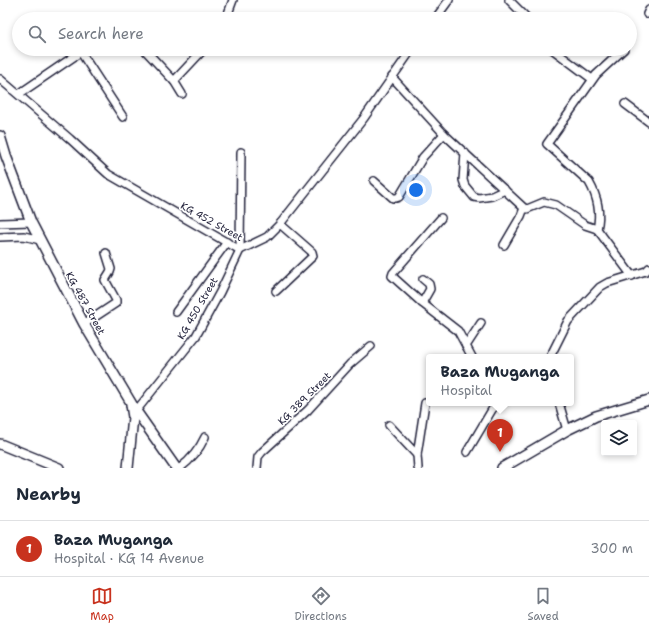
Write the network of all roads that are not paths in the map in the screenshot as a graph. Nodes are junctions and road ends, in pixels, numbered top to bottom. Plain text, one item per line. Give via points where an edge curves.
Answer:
1 (233, 0) edge
2 (448, 0) edge
3 (509, 0) edge
4 (229, 12) edge
5 (440, 12) edge
6 (521, 12) edge
7 (74, 56) edge
8 (87, 56) edge
9 (151, 56) edge
10 (197, 56) edge
11 (407, 56) edge
12 (561, 56) edge
13 (617, 56) edge
14 (392, 77) junction
15 (0, 79) edge
16 (592, 80) junction
17 (174, 81) junction
18 (18, 94) junction
19 (182, 94) dead end
20 (625, 104) dead end
21 (123, 117) dead end
22 (649, 122) edge
23 (444, 134) junction
24 (0, 136) edge
25 (241, 152) dead end
26 (465, 153) junction
27 (374, 181) dead end
28 (505, 190) junction
29 (524, 208) junction
30 (441, 218) dead end
31 (31, 222) junction
32 (0, 223) edge
33 (280, 224) junction
34 (597, 229) junction
35 (0, 237) edge
36 (40, 240) junction
37 (227, 242) junction
38 (504, 245) dead end
39 (240, 250) junction
40 (106, 253) dead end
41 (649, 268) edge
42 (632, 276) junction
43 (423, 279) dead end
44 (276, 291) dead end
45 (422, 303) junction
46 (176, 312) dead end
47 (481, 323) dead end
48 (84, 324) junction
49 (371, 346) dead end
50 (466, 346) junction
51 (470, 354) edge
52 (552, 354) edge
53 (130, 400) junction
54 (649, 400) edge
55 (425, 403) dead end
56 (494, 406) edge
57 (560, 406) edge
58 (136, 411) junction
59 (389, 425) dead end
60 (568, 430) junction
61 (205, 437) dead end
62 (0, 444) edge
63 (467, 452) dead end
64 (417, 455) junction
65 (40, 464) edge
66 (59, 468) edge
67 (128, 468) edge
68 (176, 468) edge
69 (180, 468) edge
70 (257, 468) edge
71 (418, 468) edge
72 (502, 468) edge

1 - 4 street
2 - 5 street
3 - 6 street
7 - 18 street
8 - 21 street
9 - 17 street
10 - 17 street
11 - 14 street, KG 452 Street
12 - 16 street
13 - 16 street
14 - 23 street
14 - 33 street, KG 452 Street via 364,118
15 - 18 street, KG 452 Street
16 - 34 street via 547,144 593,188 599,213
17 - 19 street
18 - 37 street, KG 452 Street via 108,174
20 - 22 street
23 - 26 street
23 - 27 street via 423,157 400,197 393,198
24 - 31 main road, KG 487 Street
25 - 39 street
26 - 28 street
26 - 28 street via 463,180 474,197 492,196
28 - 29 street
29 - 34 street via 544,202 556,205 585,225
29 - 38 street
30 - 45 street via 392,276
31 - 32 street
31 - 36 main road, KG 487 Street
33 - 39 street, KG 452 Street via 267,237
33 - 44 street via 312,252 313,256
34 - 42 street
35 - 36 street via 24,236
36 - 48 main road, KG 487 Street
37 - 39 street, KG 452 Street
37 - 46 street
39 - 58 street, KG 450 Street via 196,336
40 - 48 street via 111,269 105,280 116,303
41 - 42 street
42 - 52 street via 600,287 568,321
43 - 45 street via 429,284 430,289
45 - 50 street via 458,331
47 - 50 street
48 - 53 main road, KG 487 Street
49 - 70 street, KG 389 Street via 258,456
50 - 51 street
53 - 58 main road, KG 487 Street
53 - 67 main road via 133,417
54 - 60 main road via 596,416
55 - 64 street
56 - 63 street
57 - 60 street
58 - 68 main road, KG 487 Street
59 - 64 street
60 - 72 main road
61 - 69 street via 200,448
62 - 65 main road
64 - 71 street
65 - 66 main road

